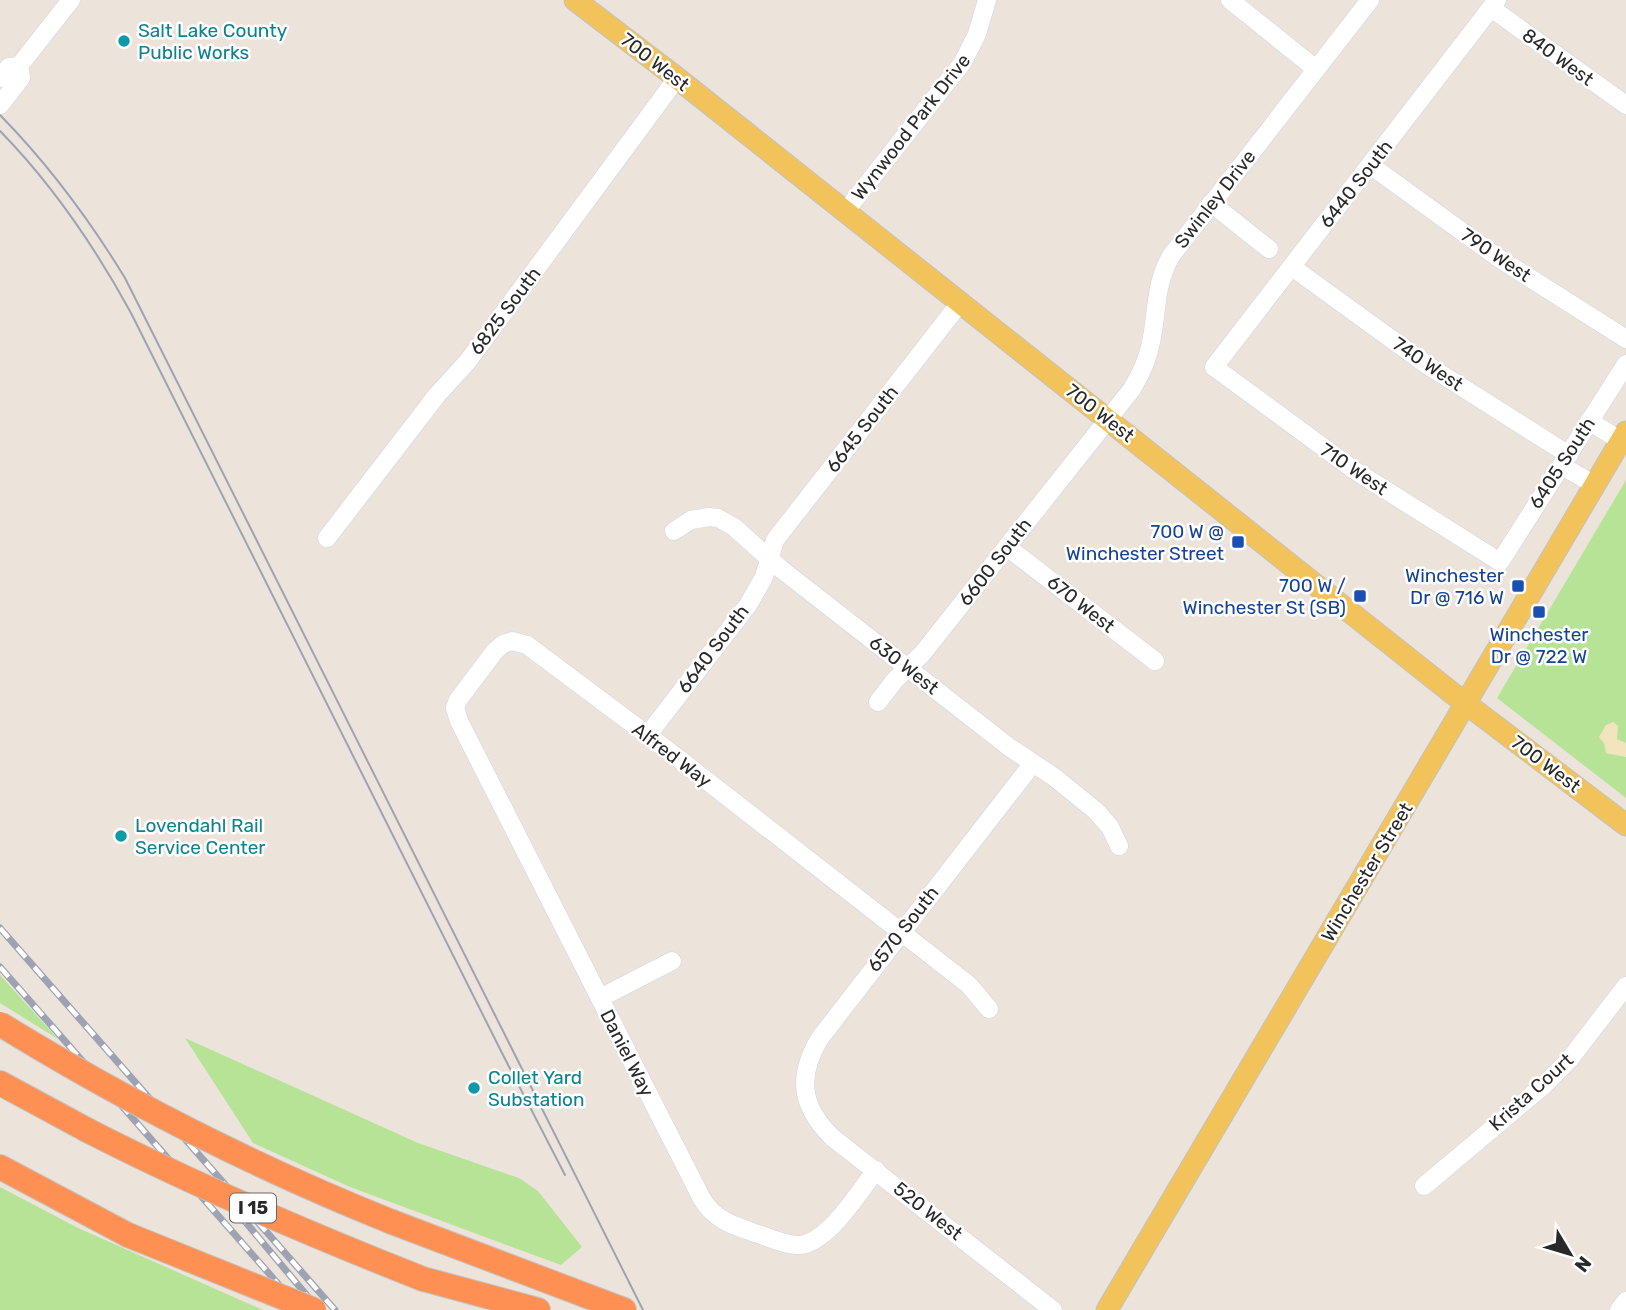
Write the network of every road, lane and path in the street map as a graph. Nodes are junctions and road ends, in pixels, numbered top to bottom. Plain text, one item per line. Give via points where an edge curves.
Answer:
1 (575, 0) edge
2 (987, 0) edge
3 (1230, 0) edge
4 (1370, 0) edge
5 (67, 2) edge
6 (1494, 4) edge
7 (19, 66) junction
8 (1316, 69) junction
9 (0, 78) edge
10 (677, 78) junction
11 (1626, 105) edge
12 (0, 106) edge
13 (1370, 165) junction
14 (1211, 203) junction
15 (845, 212) junction
16 (1269, 249) dead end
17 (1292, 267) junction
18 (960, 303) junction
19 (1626, 339) edge
20 (1626, 364) edge
21 (1214, 368) joint
22 (1107, 419) junction
23 (1589, 421) junction
24 (1623, 437) edge
25 (1565, 460) junction
26 (1595, 485) junction
27 (674, 531) dead end
28 (327, 538) dead end
29 (1007, 547) junction
30 (770, 558) junction
31 (1500, 562) joint
32 (1155, 661) dead end
33 (908, 668) junction
34 (878, 702) dead end
35 (1466, 704) junction
36 (455, 708) joint
37 (647, 736) junction
38 (1032, 763) junction
39 (1626, 825) edge
40 (1118, 846) dead end
41 (900, 933) junction
42 (672, 961) dead end
43 (1626, 986) edge
44 (600, 998) junction
45 (989, 1009) dead end
46 (0, 1024) edge
47 (0, 1083) edge
48 (809, 1107) joint
49 (0, 1167) edge
50 (876, 1170) junction
51 (1424, 1186) dead end
52 (423, 1279) junction
53 (1626, 1301) edge
54 (314, 1310) edge
55 (498, 1310) edge
56 (538, 1310) edge
57 (624, 1310) edge
58 (1053, 1310) edge
59 (1107, 1310) edge
60 (1619, 1310) edge

1 - 10 main road, 700 West
2 - 15 street, Wynwood Park Drive via 963,62
3 - 8 street
4 - 8 street, Swinley Drive
5 - 7 street
6 - 11 street, 840 West
6 - 13 street, 6440 South
7 - 9 street via 9,67
7 - 12 street via 21,78
8 - 14 street, Swinley Drive
10 - 15 main road, 700 West
10 - 28 street, 6825 South via 468,361
13 - 17 street, 6440 South
13 - 19 street, 790 West via 1500,259
14 - 16 street
14 - 22 street, Swinley Drive via 1166,264 1157,288 1146,361
15 - 18 main road, 700 West
17 - 21 street, 6440 South
17 - 25 street, 740 West
18 - 22 main road, 700 West
18 - 30 street, 6645 South via 775,540
20 - 23 street, 6405 South
21 - 31 street, 710 West via 1354,470
22 - 29 street, 6600 South
22 - 35 main road, 700 West
23 - 24 street
23 - 25 street, 6405 South
24 - 26 main road, Winchester Street
25 - 26 street, 740 West
25 - 31 street, 6405 South
26 - 35 main road, Winchester Street
27 - 30 street, 630 West via 699,517 718,518
29 - 32 street, 670 West
29 - 33 street, 6600 South
30 - 33 street, 630 West
30 - 37 street, 6640 South via 748,605
33 - 34 street, 6600 South
33 - 38 street, 630 West
35 - 39 main road, 700 West
35 - 59 main road, Winchester Street
36 - 37 street, Alfred Way via 495,651 517,641
36 - 44 street, Daniel Way
37 - 41 street, Alfred Way
38 - 40 street, 630 West via 1096,811
38 - 41 street, 6570 South
41 - 45 street, Alfred Way via 969,985
41 - 48 street, 6570 South via 809,1056 804,1087
42 - 44 street
43 - 51 street, Krista Court via 1569,1060
44 - 50 street, Daniel Way via 702,1199 718,1218 783,1242 807,1244 825,1234
46 - 57 highway, bridge via 173,1123 319,1192
47 - 52 highway, I 15, bridge via 141,1157 319,1238
48 - 50 street, 520 West via 819,1124
49 - 54 highway, bridge via 128,1235
50 - 58 street, 520 West
52 - 55 highway, I 15
52 - 56 highway
53 - 60 street

